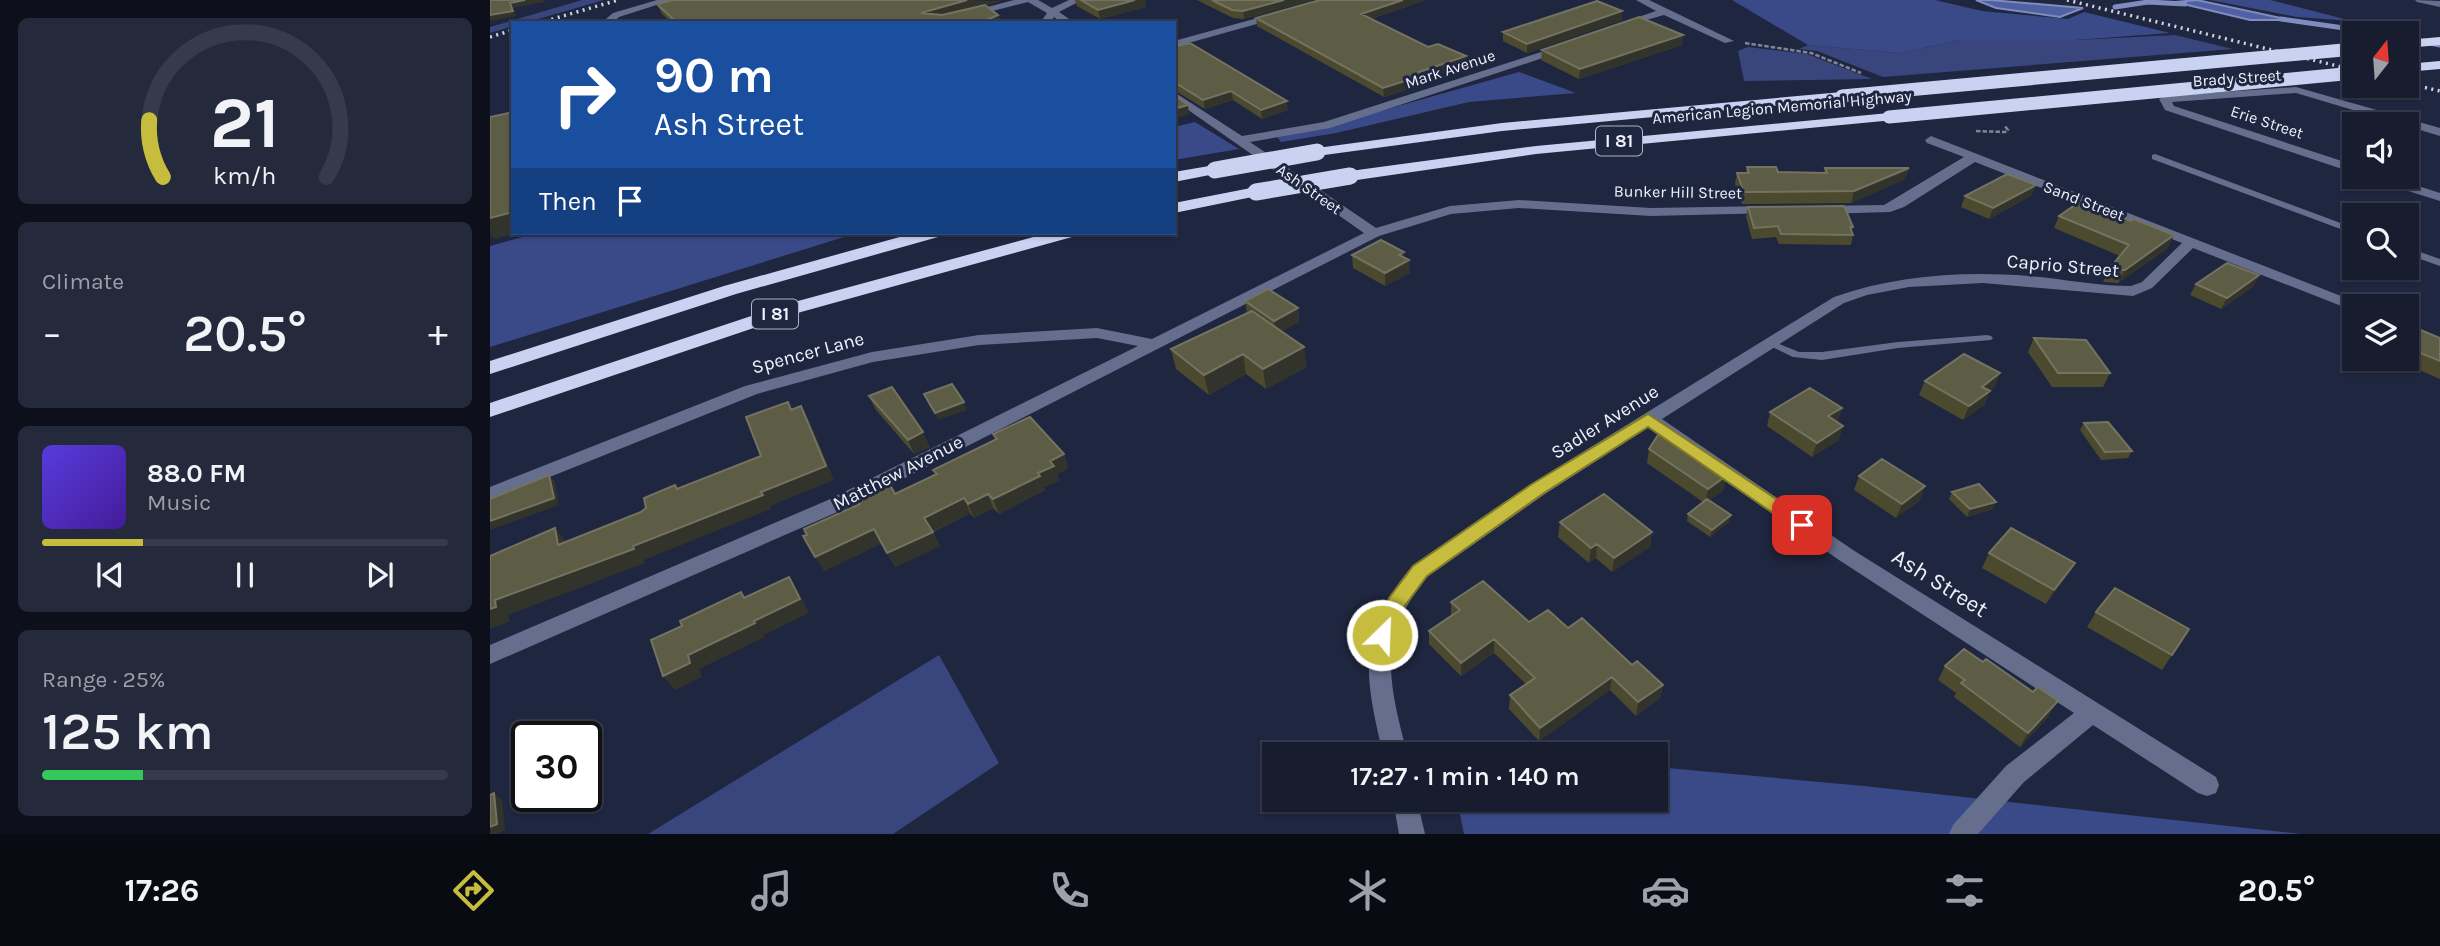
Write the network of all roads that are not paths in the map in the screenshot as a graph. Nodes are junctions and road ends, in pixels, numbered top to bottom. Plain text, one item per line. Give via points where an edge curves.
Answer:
1 (667, 0) edge
2 (1028, 0) edge
3 (1076, 0) edge
4 (1641, 0) edge
5 (2420, 0) edge
6 (2440, 4) edge
7 (1053, 11) junction
8 (1294, 11) edge
9 (1665, 11) junction
10 (608, 21) edge
11 (940, 21) edge
12 (1046, 21) edge
13 (1067, 21) edge
14 (1616, 29) edge
15 (1729, 41) dead end
16 (2440, 41) edge
17 (1176, 43) edge
18 (1579, 43) edge
19 (2419, 43) edge
20 (2342, 50) edge
21 (2440, 65) edge
22 (2419, 67) edge
23 (2342, 74) edge
24 (1176, 96) edge
25 (2169, 108) joint
26 (2440, 132) edge
27 (1240, 140) junction
28 (1931, 140) dead end
29 (2155, 157) dead end
30 (1972, 158) junction
31 (2342, 165) edge
32 (1176, 177) edge
33 (2415, 189) edge
34 (2440, 197) edge
35 (1176, 208) edge
36 (2342, 227) edge
37 (1374, 233) junction
38 (925, 235) edge
39 (1059, 235) edge
40 (2190, 243) junction
41 (2419, 255) edge
42 (2440, 263) edge
43 (1956, 280) joint
44 (2342, 301) edge
45 (1987, 338) dead end
46 (1155, 344) junction
47 (1772, 344) junction
48 (490, 368) edge
49 (490, 410) edge
50 (1648, 419) junction
51 (490, 494) edge
52 (490, 655) edge
53 (2091, 713) junction
54 (1392, 742) edge
55 (2207, 785) dead end
56 (1407, 812) edge
57 (1412, 834) edge
58 (1962, 834) edge

1 - 10 street
2 - 7 street
2 - 11 street
3 - 7 street
4 - 9 street
5 - 6 street
7 - 12 street
7 - 13 street
8 - 17 street
9 - 14 street
9 - 15 street
16 - 19 highway
18 - 27 street, Mark Avenue via 1326,125
20 - 32 highway, American Legion Memorial Highway / I 81, bridge via 1502,127
21 - 22 highway
23 - 35 highway, American Legion Memorial Highway / I 81, bridge via 1536,150 1350,176
24 - 27 street, Ash Street
25 - 26 street, Brady Street via 2165,99 2296,90
25 - 31 street, Erie Street
27 - 37 street, Ash Street
28 - 30 street, Sand Street
29 - 36 lane
30 - 37 street, Bunker Hill Street via 1885,209 1651,212 1519,204 1450,210
30 - 40 street, Sand Street
33 - 34 street
37 - 46 street, Matthew Avenue
38 - 48 highway, I 81 via 730,290
39 - 49 highway, I 81 via 794,308
40 - 43 street, Caprio Street via 2147,285 2133,290
40 - 44 street, Sand Street
41 - 42 lane
43 - 47 street, Sadler Avenue via 1854,294
45 - 47 lane via 1822,356 1797,355
46 - 51 street, Spencer Lane via 1097,333 979,340 872,357 751,390
46 - 52 street, Matthew Avenue via 835,505
47 - 50 street, Sadler Avenue
50 - 53 street, Ash Street via 1846,555
50 - 54 street, Sadler Avenue via 1420,571 1406,588 1386,624 1378,659
53 - 55 street, Ash Street
53 - 58 street via 2015,774
56 - 57 street

